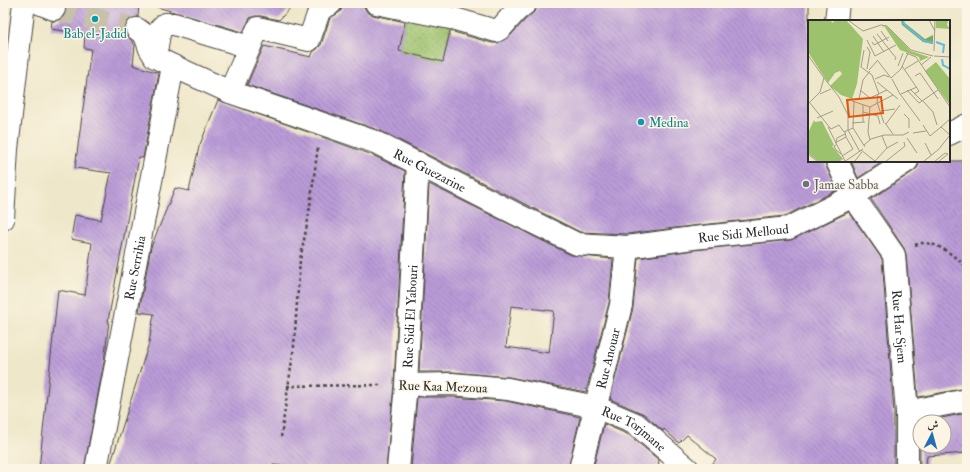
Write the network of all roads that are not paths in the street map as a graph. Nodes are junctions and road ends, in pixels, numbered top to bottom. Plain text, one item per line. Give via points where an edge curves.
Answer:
1 (24, 3) edge
2 (331, 3) edge
3 (376, 3) edge
4 (526, 3) edge
5 (838, 3) edge
6 (836, 20) edge
7 (137, 29) tunnel mouth
8 (249, 47) junction
9 (164, 62) junction
10 (230, 92) junction
11 (967, 125) edge
12 (950, 134) edge
13 (837, 162) edge
14 (904, 162) edge
15 (418, 163) junction
16 (853, 196) junction
17 (3, 219) edge
18 (627, 247) junction
19 (406, 385) junction
20 (967, 400) edge
21 (596, 407) junction
22 (907, 412) junction
23 (96, 469) edge
24 (398, 469) edge
25 (580, 469) edge
26 (688, 469) edge
27 (907, 469) edge

1 - 17 street via 7,149
2 - 8 street via 320,9 309,40 258,28
3 - 4 street via 496,30
5 - 6 street
7 - 9 street
8 - 9 street, Rue Serrihia via 174,24 165,24 160,29
8 - 10 street
9 - 10 street, Rue Guezarine
9 - 23 street, Rue Serrihia
10 - 15 street, Rue Guezarine via 375,142
11 - 12 street
13 - 16 street
14 - 16 street, Rue Sidi Melloud
15 - 18 street, Rue Guezarine via 577,244
15 - 19 street, Rue Sidi El Yabouri
16 - 18 street, Rue Sidi Melloud via 789,228
16 - 22 street, Rue Har Sjem via 894,255
18 - 21 street, Rue Anouar via 621,305
19 - 21 street, Rue Kaa Mezoua via 452,384 508,389
19 - 24 street, Rue Sidi El Yabouri
20 - 22 street
21 - 25 street, Rue Anouar
21 - 26 street, Rue Torjmane via 636,424
22 - 27 street, Rue Har Sjem

